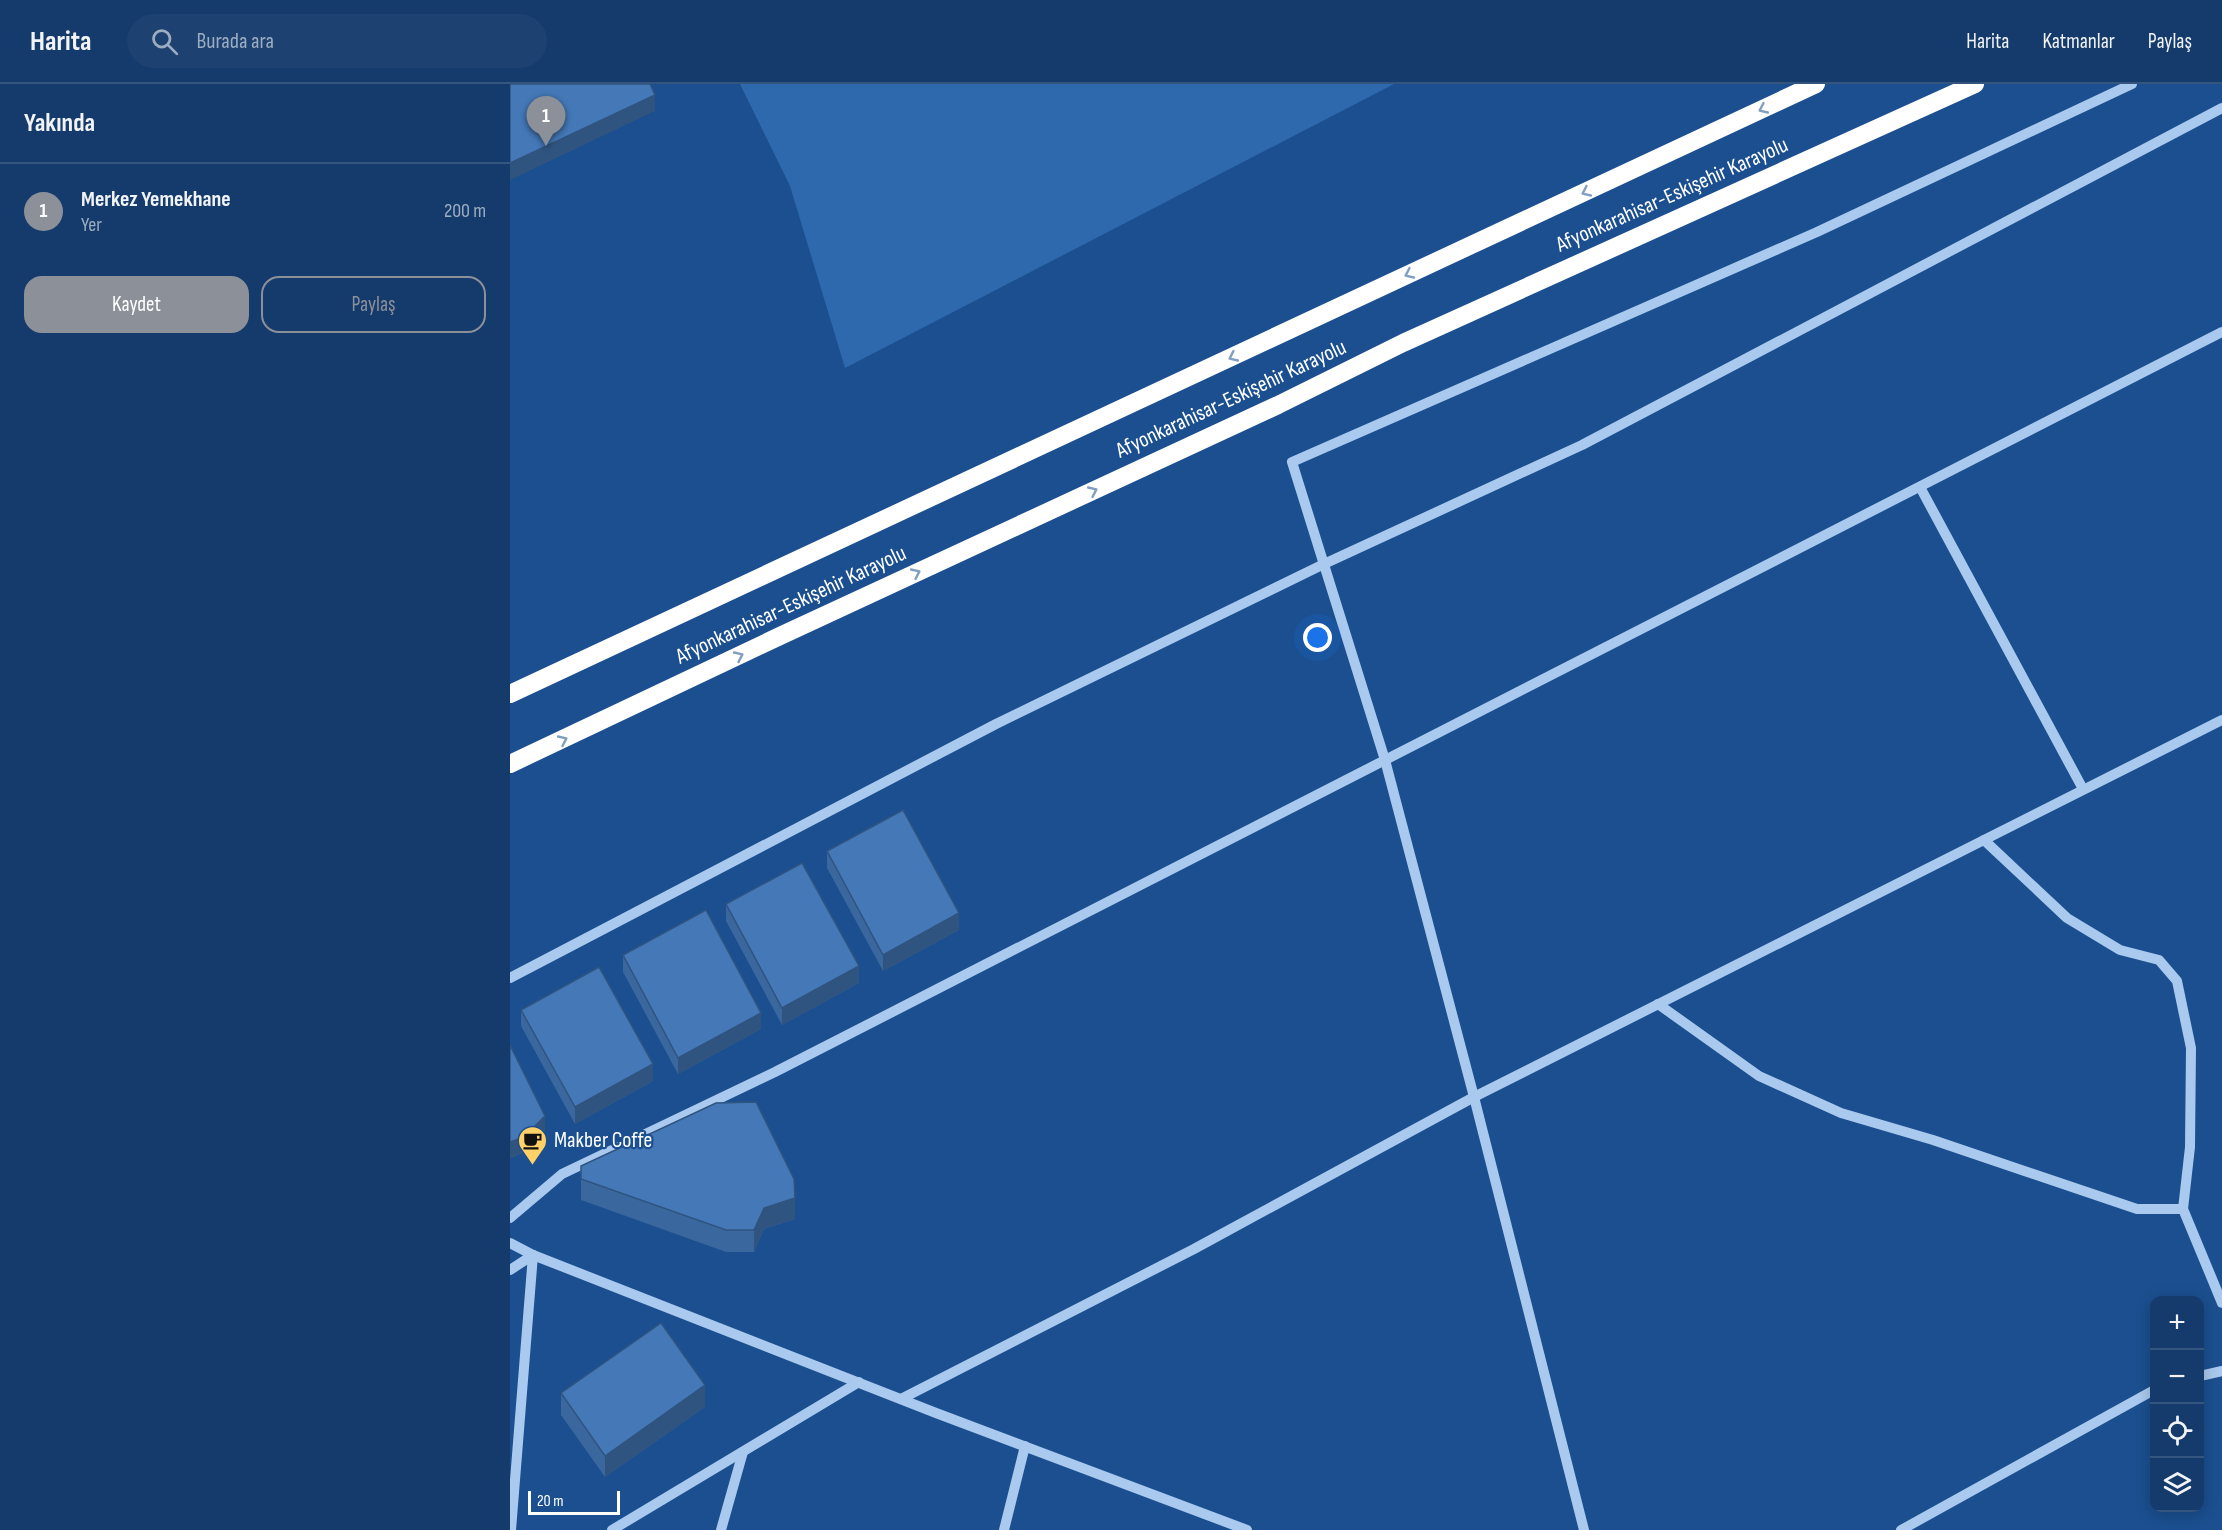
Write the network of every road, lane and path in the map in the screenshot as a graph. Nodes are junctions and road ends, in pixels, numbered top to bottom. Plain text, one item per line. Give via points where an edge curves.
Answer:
1 (1816, 84) edge
2 (1975, 84) edge
3 (2132, 84) edge
4 (2222, 108) edge
5 (2222, 332) edge
6 (1920, 487) junction
7 (1324, 564) junction
8 (510, 693) edge
9 (2222, 720) edge
10 (1385, 760) junction
11 (510, 764) edge
12 (2083, 789) junction
13 (1984, 840) junction
14 (510, 978) edge
15 (1658, 1004) junction
16 (1474, 1097) junction
17 (2183, 1209) junction
18 (510, 1218) edge
19 (510, 1243) edge
20 (533, 1255) junction
21 (510, 1270) edge
22 (2222, 1303) edge
23 (2222, 1371) edge
24 (2204, 1375) edge
25 (859, 1382) junction
26 (2150, 1392) edge
27 (901, 1399) junction
28 (1025, 1446) junction
29 (743, 1452) junction
30 (511, 1530) edge
31 (612, 1530) edge
32 (721, 1530) edge
33 (1004, 1530) edge
34 (1247, 1530) edge
35 (1584, 1530) edge
36 (1901, 1530) edge

1 -> 8 highway
11 -> 2 highway, Afyonkarahisar-Eskişehir Karayolu via 1403,343
3 - 7 street via 1817,232 1292,462
4 - 7 street via 1582,445
5 - 6 street
6 - 10 street
6 - 12 street
7 - 10 street
7 - 14 street via 996,724
9 - 12 street
10 - 16 street
10 - 18 street via 775,1072 562,1174
12 - 13 street
13 - 15 street
13 - 17 street via 2067,918 2120,950 2159,960 2176,981 2191,1048 2190,1147
15 - 16 street
15 - 17 street via 1759,1076 1841,1113 2137,1209
16 - 27 street via 1194,1249
16 - 35 street
17 - 22 street
19 - 20 street
20 - 21 street
20 - 25 street
20 - 30 street
23 - 24 street
25 - 27 street
25 - 29 street
26 - 36 street
27 - 28 street
28 - 33 street
28 - 34 street
29 - 31 street
29 - 32 street

